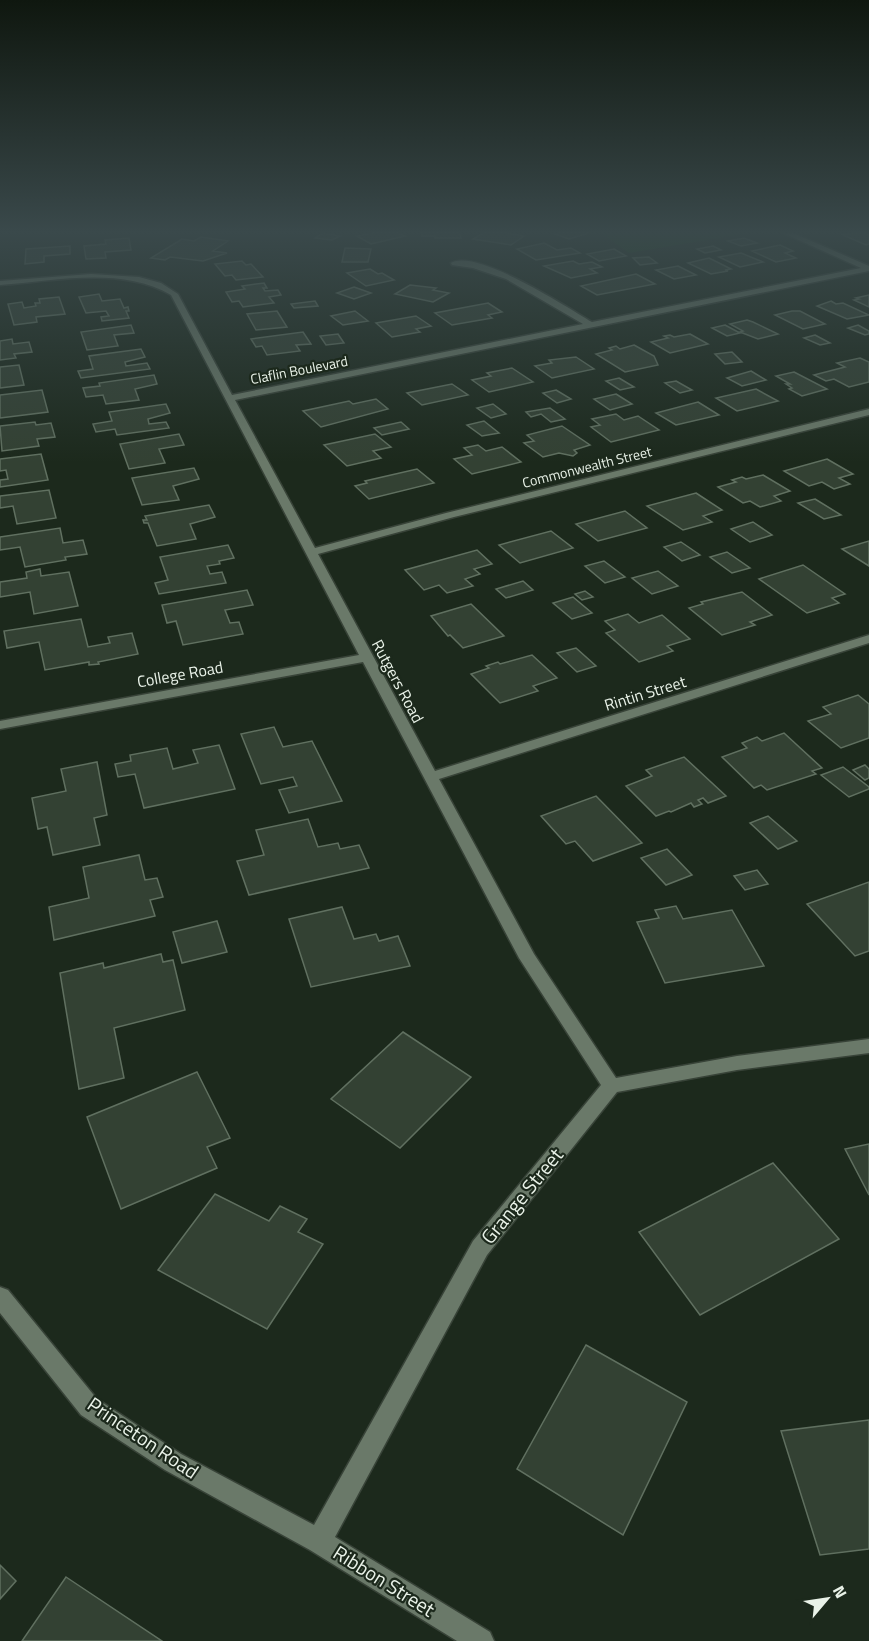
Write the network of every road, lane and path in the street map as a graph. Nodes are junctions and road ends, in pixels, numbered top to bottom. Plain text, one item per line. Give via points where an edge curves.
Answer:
1 (182, 310) edge
2 (563, 310) edge
3 (667, 310) edge
4 (590, 325) junction
5 (229, 398) junction
6 (869, 412) edge
7 (312, 552) junction
8 (869, 639) edge
9 (367, 657) junction
10 (0, 725) edge
11 (430, 777) junction
12 (869, 1046) edge
13 (611, 1086) junction
14 (0, 1297) edge
15 (318, 1541) junction
16 (481, 1641) edge

1 - 5 street, Rutgers Road
2 - 4 street
3 - 4 street, Claflin Boulevard
4 - 5 street, Claflin Boulevard
5 - 7 street, Rutgers Road
6 - 7 street, Commonwealth Street
7 - 9 street, Rutgers Road
8 - 11 street, Rintin Street
9 - 10 street, College Road
9 - 11 street, Rutgers Road
11 - 13 street, Rutgers Road via 527,958
12 - 13 street via 737,1063
13 - 15 street, Grange Street via 480,1248
14 - 15 street, Princeton Road via 89,1407 173,1462
15 - 16 street, Ribbon Street

